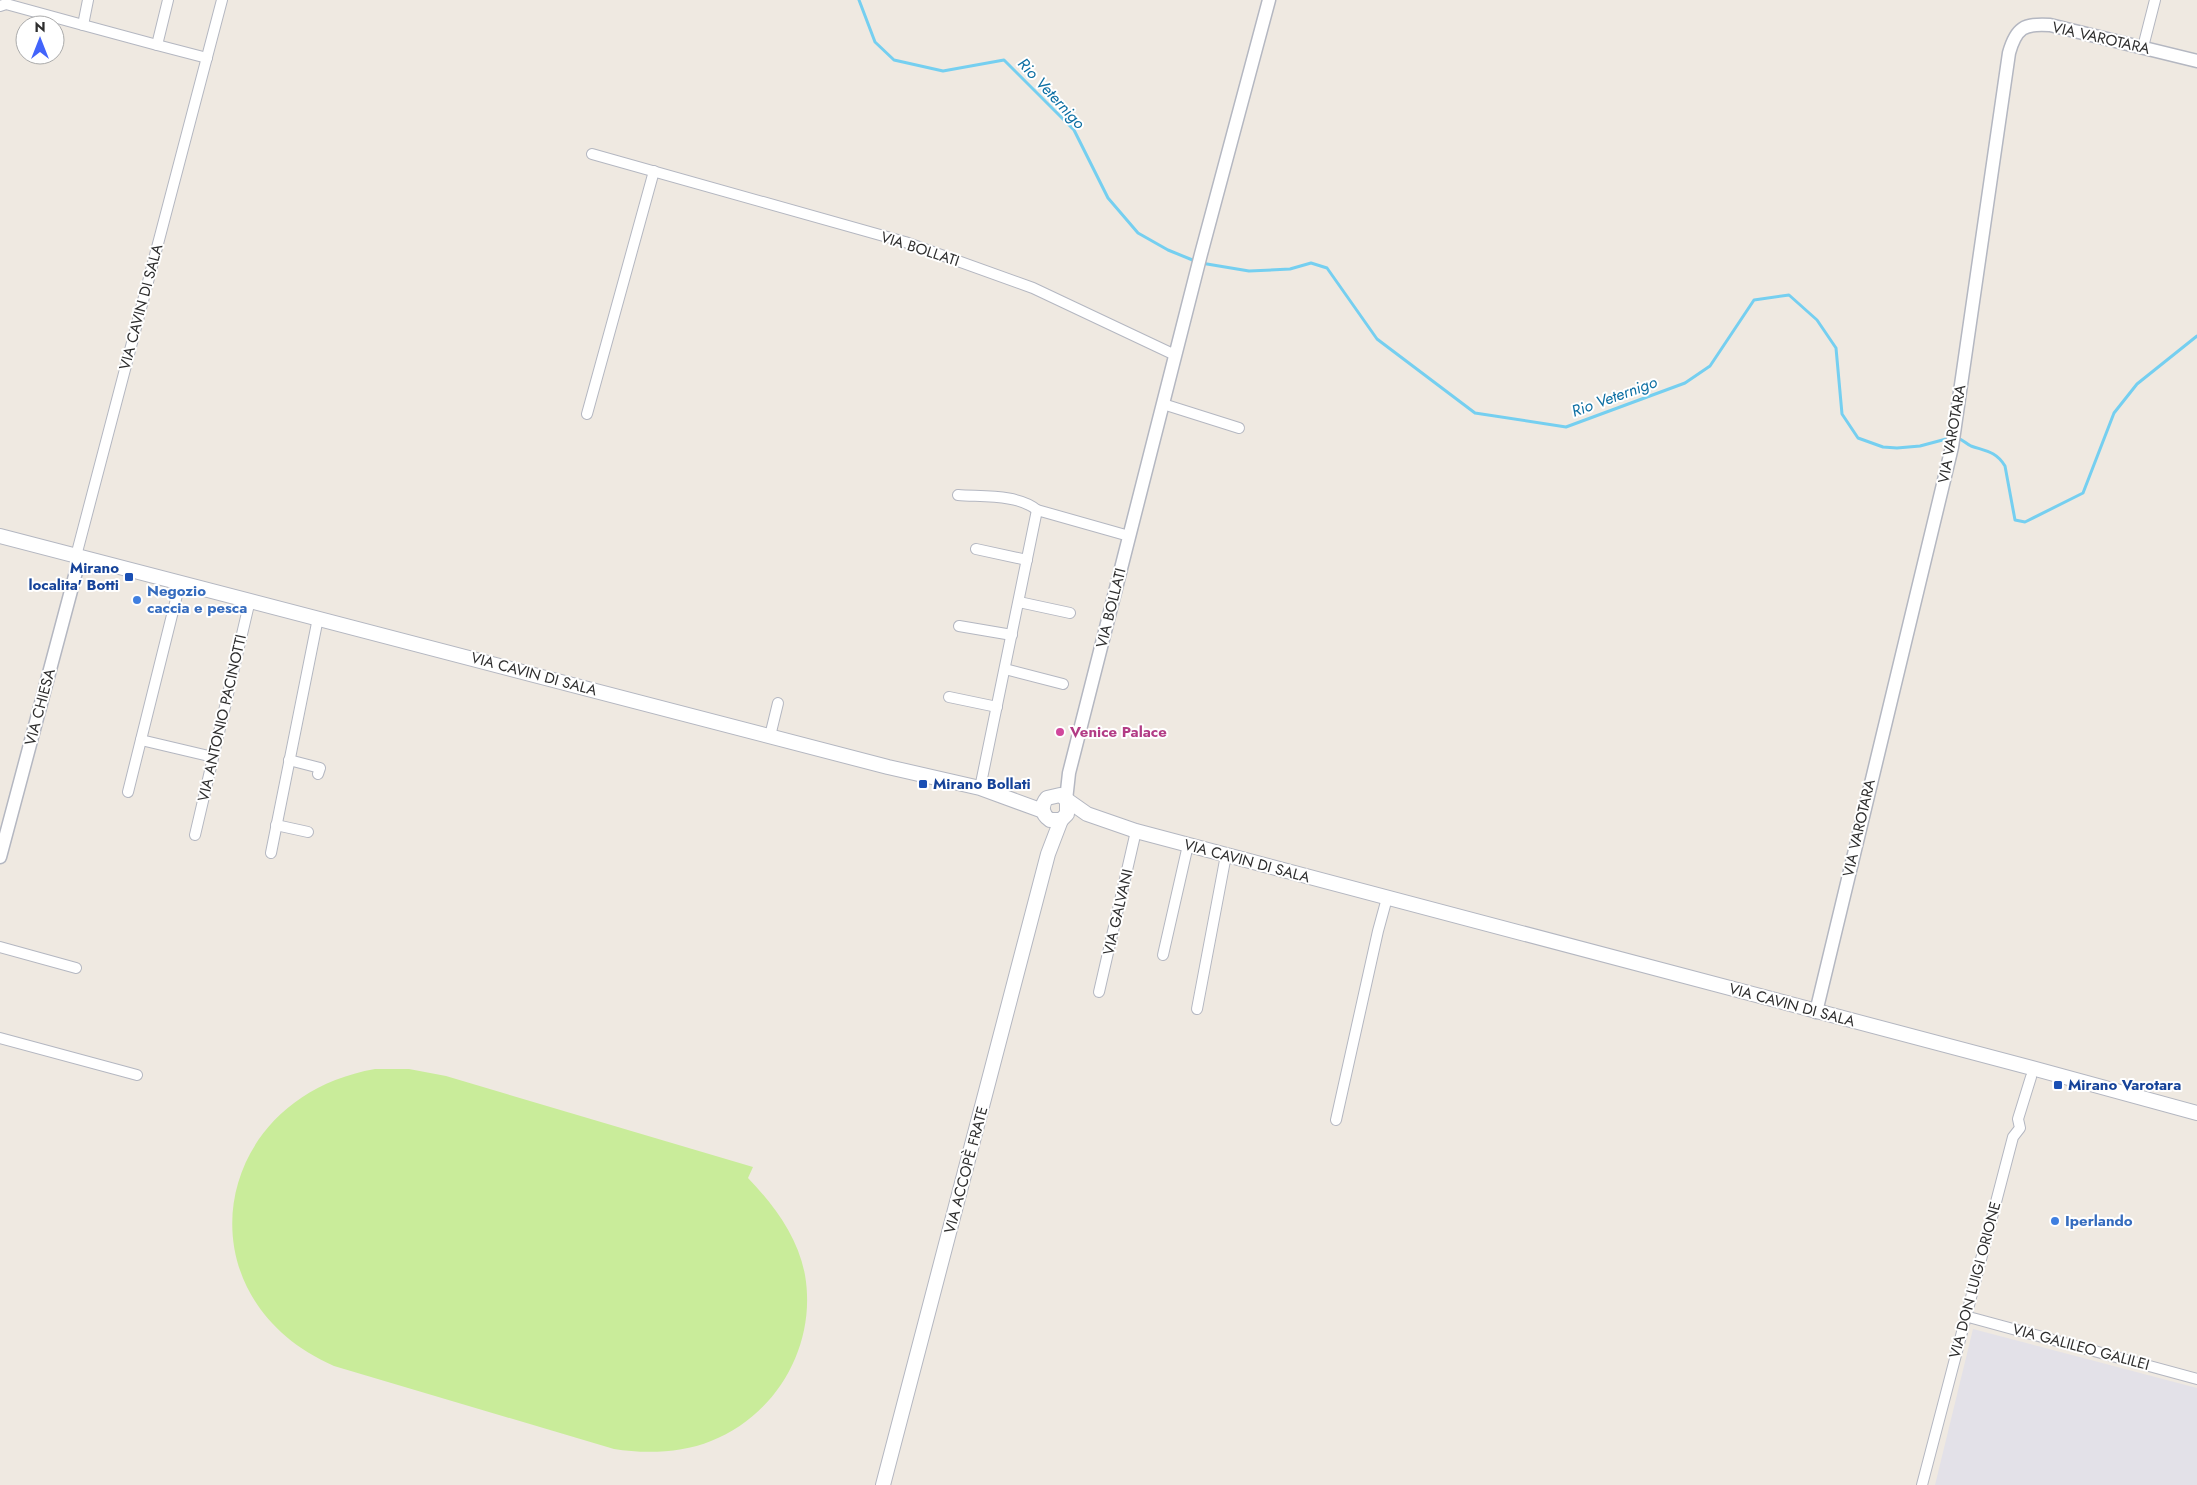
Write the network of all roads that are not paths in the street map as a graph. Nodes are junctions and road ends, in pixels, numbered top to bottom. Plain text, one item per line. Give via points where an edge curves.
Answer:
1 (88, 0) edge
2 (168, 0) edge
3 (222, 0) edge
4 (1268, 0) edge
5 (2155, 0) edge
6 (0, 6) edge
7 (83, 24) junction
8 (157, 45) junction
9 (2143, 47) junction
10 (207, 58) junction
11 (2197, 61) edge
12 (592, 154) dead end
13 (654, 171) junction
14 (1175, 354) junction
15 (1163, 404) junction
16 (587, 414) dead end
17 (1239, 428) dead end
18 (958, 495) dead end
19 (1037, 510) junction
20 (0, 536) edge
21 (1129, 536) junction
22 (976, 550) dead end
23 (78, 556) junction
24 (1027, 560) junction
25 (180, 583) junction
26 (250, 600) junction
27 (1018, 602) junction
28 (1070, 613) dead end
29 (318, 618) junction
30 (959, 626) dead end
31 (1012, 636) junction
32 (1005, 670) junction
33 (1063, 684) dead end
34 (949, 697) dead end
35 (778, 703) dead end
36 (997, 707) junction
37 (770, 736) junction
38 (141, 740) junction
39 (213, 757) junction
40 (289, 760) junction
41 (1068, 773) junction
42 (318, 774) dead end
43 (986, 790) junction
44 (128, 792) dead end
45 (1067, 801) junction
46 (1047, 805) junction
47 (1063, 818) junction
48 (1107, 822) junction
49 (276, 825) junction
50 (1136, 831) junction
51 (308, 832) dead end
52 (195, 836) dead end
53 (1188, 845) junction
54 (271, 853) dead end
55 (1048, 854) junction
56 (1226, 855) junction
57 (0, 857) edge
58 (1387, 898) junction
59 (0, 947) edge
60 (1163, 955) dead end
61 (76, 968) dead end
62 (1099, 992) dead end
63 (1197, 1009) dead end
64 (1816, 1012) junction
65 (0, 1038) edge
66 (137, 1075) dead end
67 (2030, 1077) dead end
68 (2197, 1113) edge
69 (1336, 1120) dead end
70 (1965, 1316) junction
71 (2197, 1379) edge
72 (884, 1485) edge
73 (1922, 1485) edge

1 - 7 street
2 - 8 street
3 - 10 street, VIA CAVIN DI SALA
4 - 14 street, VIA BOLLATI
5 - 9 street
6 - 7 street via 6,4
7 - 8 street
8 - 10 street
9 - 11 street, VIA VAROTARA
9 - 64 street, VIA VAROTARA via 2044,25 2024,27 2013,39 1952,447
10 - 23 street, VIA CAVIN DI SALA
12 - 13 street, VIA BOLLATI
13 - 14 street, VIA BOLLATI via 904,242 1033,288
13 - 16 street
14 - 15 street, VIA BOLLATI
15 - 17 street
15 - 21 street, VIA BOLLATI
18 - 19 street via 1016,500 1029,503
19 - 21 street
19 - 24 street
20 - 23 main road, VIA CAVIN DI SALA
21 - 41 street, VIA BOLLATI
22 - 24 street
23 - 25 main road, VIA CAVIN DI SALA
23 - 57 street, VIA CHIESA
24 - 27 street
25 - 26 main road, VIA CAVIN DI SALA
25 - 38 street
26 - 29 main road, VIA CAVIN DI SALA
26 - 39 street, VIA ANTONIO PACINOTTI
27 - 28 street
27 - 31 street
29 - 37 main road, VIA CAVIN DI SALA
29 - 40 street
30 - 31 street
31 - 32 street
32 - 33 street
32 - 36 street
34 - 36 street
35 - 37 street
36 - 43 street
37 - 43 main road, VIA CAVIN DI SALA
38 - 39 street
38 - 44 street
39 - 52 street, VIA ANTONIO PACINOTTI
40 - 42 street via 320,768
40 - 49 street
41 - 45 street, VIA BOLLATI
41 - 46 street, VIA BOLLATI
43 - 46 main road, VIA CAVIN DI SALA
45 - 46 main road via 1060,796
45 - 47 main road via 1068,810
45 - 48 main road, VIA CAVIN DI SALA
46 - 47 main road via 1053,821
46 - 55 main road, VIA ACCOPÈ FRATE
47 - 48 main road, VIA CAVIN DI SALA
47 - 55 main road, VIA ACCOPÈ FRATE
48 - 50 main road, VIA CAVIN DI SALA
49 - 51 street
49 - 54 street
50 - 53 main road, VIA CAVIN DI SALA
50 - 62 street, VIA GALVANI
53 - 56 main road, VIA CAVIN DI SALA
53 - 60 street
55 - 72 main road, VIA ACCOPÈ FRATE
56 - 58 main road, VIA CAVIN DI SALA
56 - 63 street
58 - 64 main road, VIA CAVIN DI SALA
58 - 69 street
59 - 61 street
64 - 68 main road, VIA CAVIN DI SALA
65 - 66 street
67 - 70 street, VIA DON LUIGI ORIONE via 2018,1119 2020,1128 2013,1137
70 - 71 street, VIA GALILEO GALILEI
70 - 73 street, VIA DON LUIGI ORIONE

